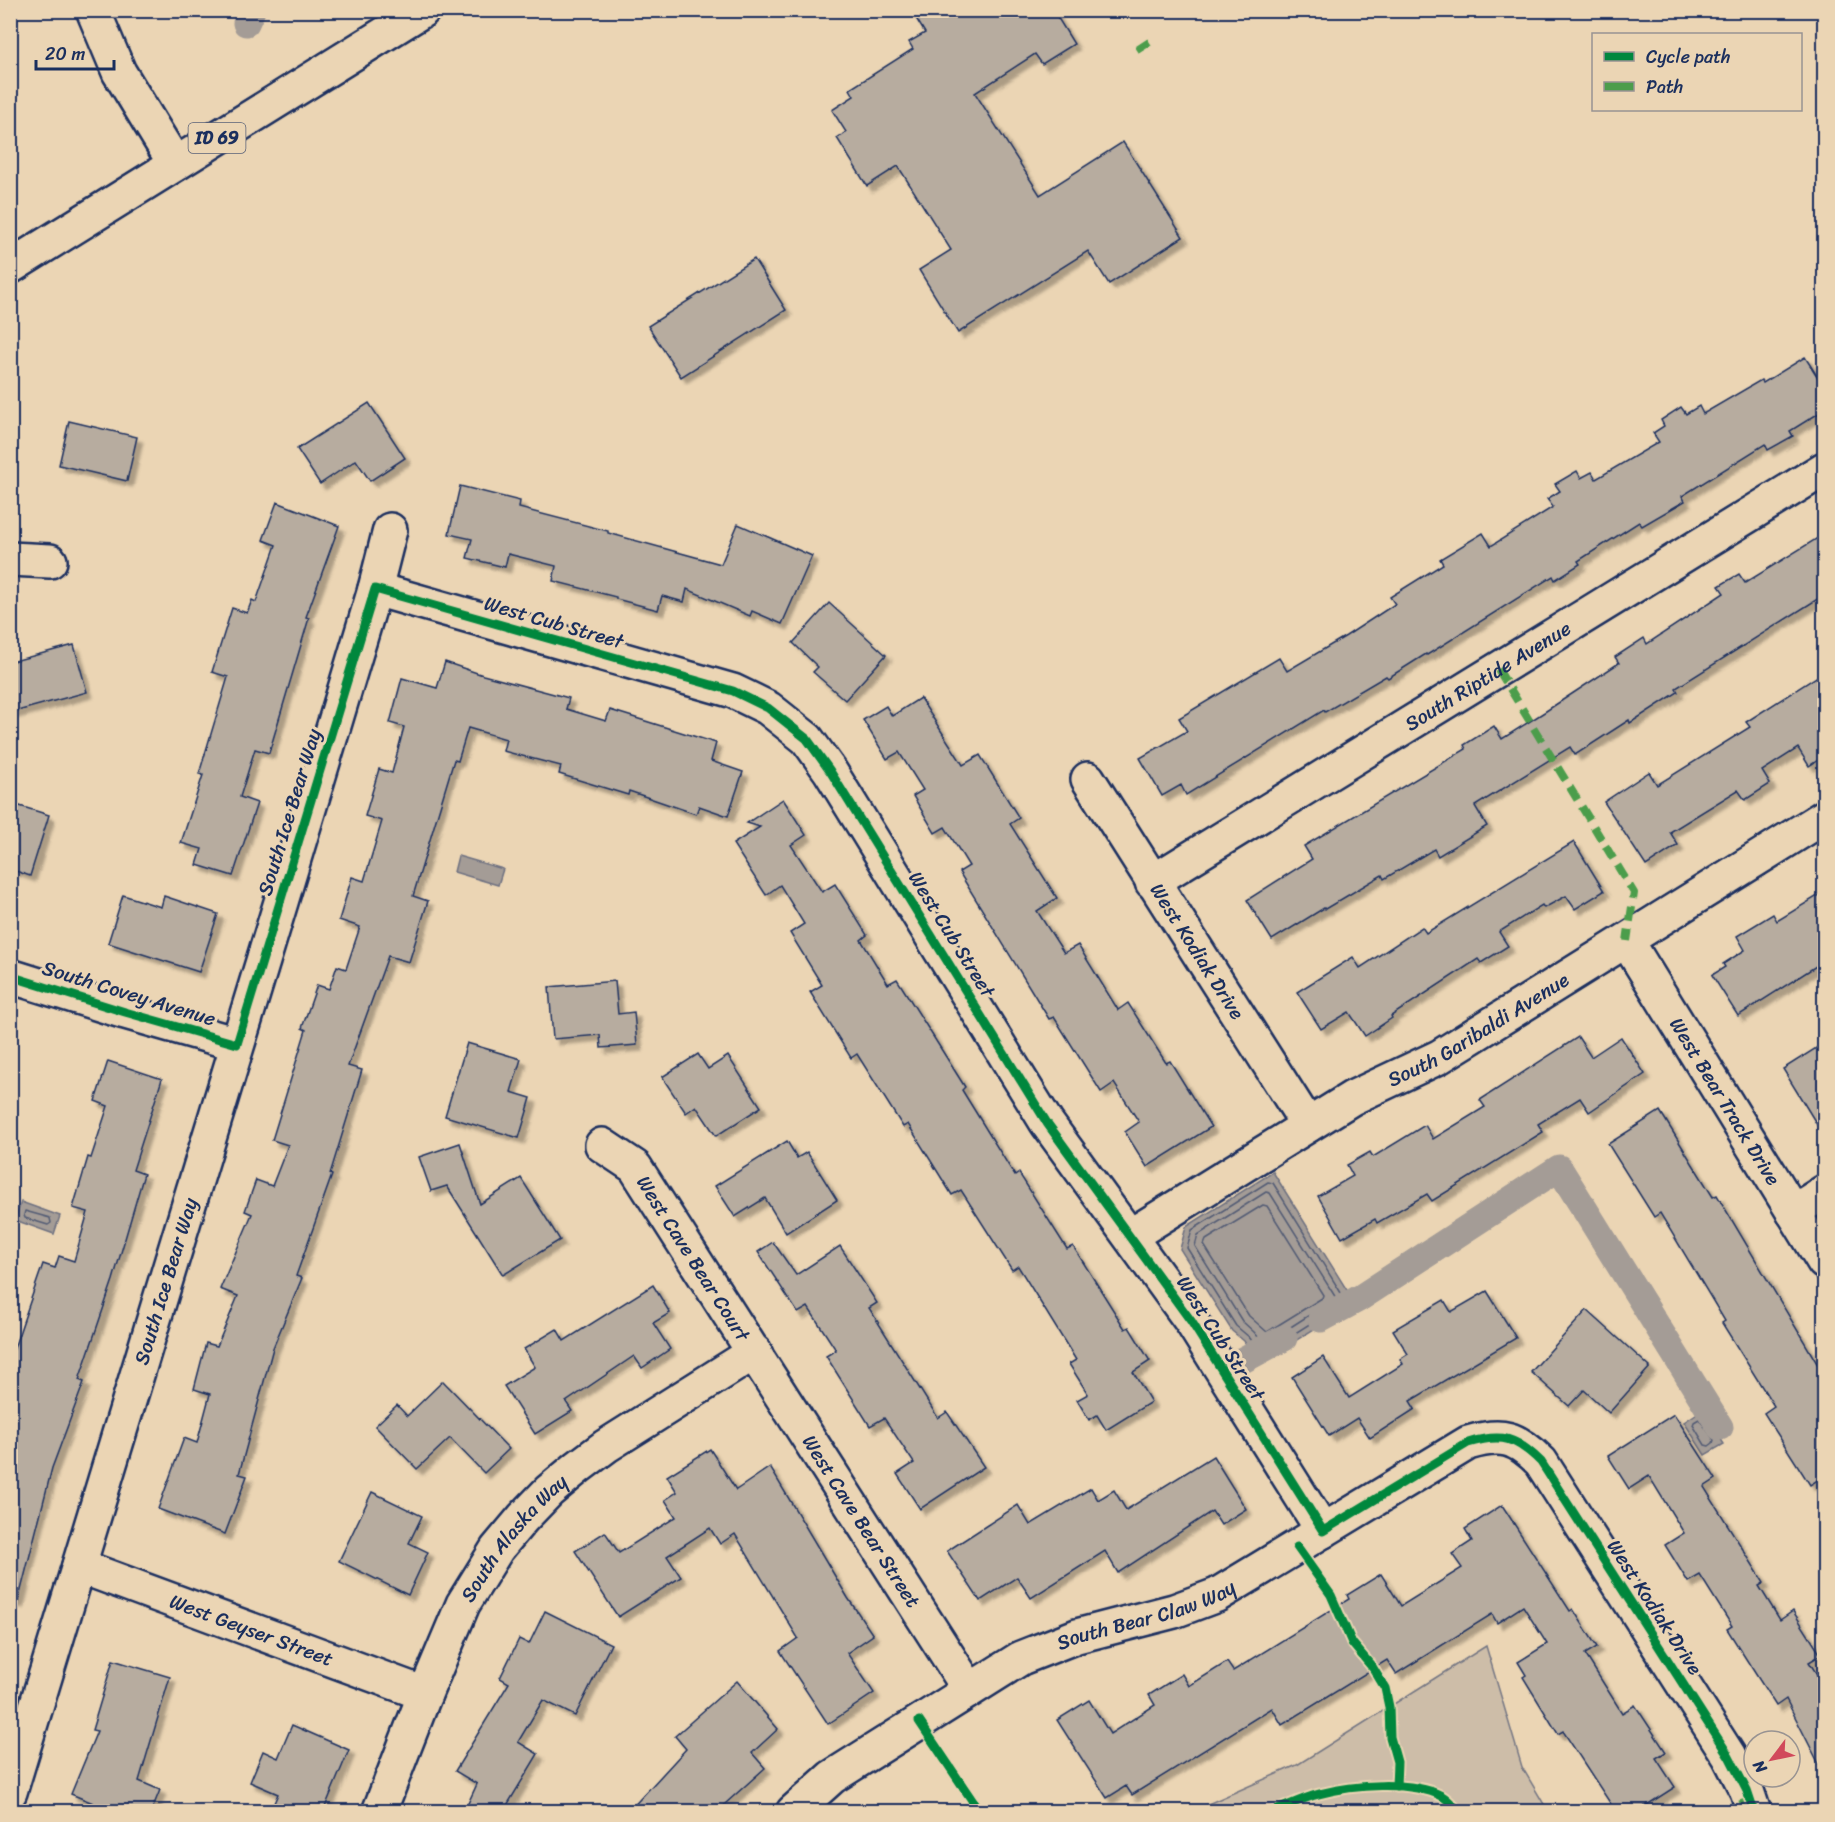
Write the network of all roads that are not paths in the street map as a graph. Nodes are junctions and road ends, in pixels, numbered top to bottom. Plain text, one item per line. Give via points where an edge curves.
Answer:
1 (93, 10) edge
2 (423, 10) edge
3 (175, 164) junction
4 (10, 267) edge
5 (1824, 469) edge
6 (390, 530) dead end
7 (10, 559) edge
8 (50, 561) dead end
9 (375, 589) junction
10 (1088, 779) dead end
11 (1824, 817) edge
12 (1152, 882) junction
13 (1627, 941) junction
14 (10, 976) edge
15 (237, 1044) junction
16 (1308, 1125) junction
17 (602, 1145) dead end
18 (1824, 1192) edge
19 (1793, 1212) junction
20 (1130, 1236) junction
21 (1824, 1262) edge
22 (755, 1352) junction
23 (1507, 1438) joint
24 (1323, 1532) junction
25 (79, 1566) junction
26 (969, 1689) junction
27 (425, 1694) junction
28 (10, 1791) edge
29 (379, 1812) edge
30 (793, 1812) edge
31 (1754, 1812) edge

1 - 3 street via 119,72
2 - 3 street, ID 69
3 - 4 street, ID 69
5 - 12 street, South Riptide Avenue
6 - 9 street, South Ice Bear Way
7 - 8 street
9 - 15 street, South Ice Bear Way
9 - 20 street, West Cub Street via 733,691 768,708 807,739 837,781 1047,1123
10 - 12 street, West Kodiak Drive
11 - 13 street, South Garibaldi Avenue
12 - 16 street, West Kodiak Drive
13 - 16 street, South Garibaldi Avenue via 1439,1057 1352,1098
13 - 19 street, West Bear Track Drive
14 - 15 street, South Covey Avenue
15 - 25 street, South Ice Bear Way
16 - 20 street, South Garibaldi Avenue
17 - 22 street, West Cave Bear Court via 635,1167
18 - 19 street
19 - 21 street, West Bear Track Drive
20 - 24 street, West Cub Street via 1191,1321
22 - 26 street, West Cave Bear Street
22 - 27 street, South Alaska Way via 597,1453 549,1491 498,1549 463,1604
23 - 24 street, South Bear Claw Way via 1488,1437 1468,1443
23 - 31 street, West Kodiak Drive via 1526,1447 1541,1462 1729,1756
24 - 26 street, South Bear Claw Way via 1217,1595 1048,1646
25 - 27 street, West Geyser Street
25 - 28 street, South Ice Bear Way
26 - 30 street, South Bear Claw Way via 832,1777
27 - 29 street, South Alaska Way

